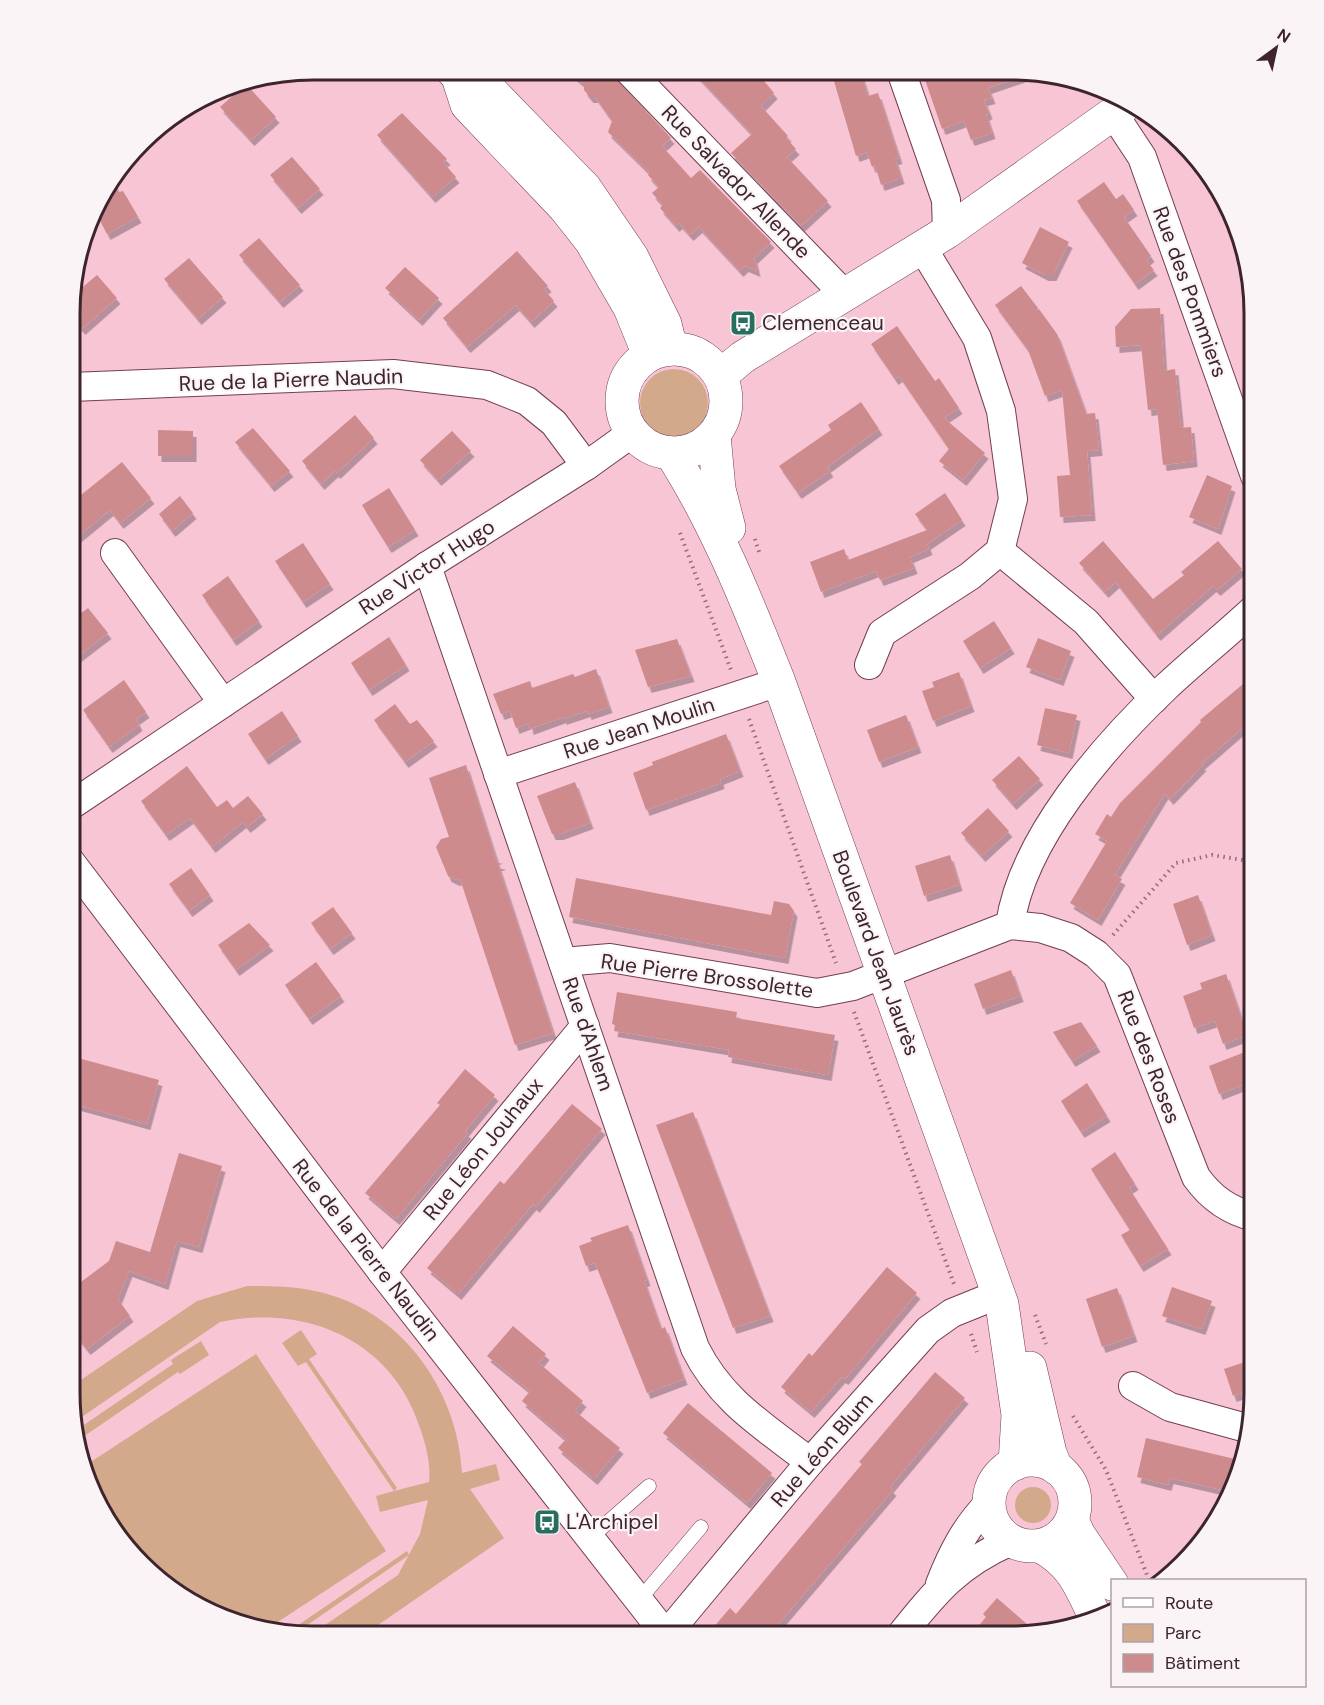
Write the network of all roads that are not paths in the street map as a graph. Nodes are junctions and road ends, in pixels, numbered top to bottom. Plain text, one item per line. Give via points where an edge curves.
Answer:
1 (457, 80) edge
2 (637, 80) edge
3 (904, 80) edge
4 (1121, 108) edge
5 (934, 240) junction
6 (844, 294) junction
7 (660, 352) junction
8 (720, 376) junction
9 (80, 387) edge
10 (632, 433) junction
11 (714, 435) junction
12 (1244, 445) edge
13 (671, 453) junction
14 (586, 466) junction
15 (1000, 551) junction
16 (115, 554) dead end
17 (427, 566) junction
18 (747, 602) junction
19 (1244, 618) edge
20 (869, 665) dead end
21 (779, 682) junction
22 (1154, 699) junction
23 (223, 703) junction
24 (498, 774) junction
25 (80, 799) edge
26 (80, 874) edge
27 (1010, 925) junction
28 (563, 962) junction
29 (883, 972) junction
30 (585, 1026) junction
31 (1244, 1214) edge
32 (382, 1272) junction
33 (1001, 1299) junction
34 (1133, 1386) dead end
35 (1242, 1427) edge
36 (810, 1462) junction
37 (1016, 1464) junction
38 (1056, 1468) junction
39 (649, 1486) dead end
40 (989, 1503) junction
41 (1072, 1520) junction
42 (700, 1527) dead end
43 (590, 1538) junction
44 (1026, 1544) junction
45 (1111, 1581) edge
46 (938, 1588) junction
47 (639, 1600) junction
48 (1092, 1611) edge
49 (659, 1626) edge
50 (673, 1626) edge
51 (908, 1626) edge

1 - 7 street via 466,105 565,208 591,241
2 - 6 street, Rue Salvador Allende
3 - 5 street via 946,200
4 - 5 street
4 - 12 street, Rue des Pommiers
5 - 6 street
5 - 15 street via 977,338 1001,411 1013,499
6 - 8 street via 743,357
7 - 8 street via 690,351 707,361
7 - 10 street via 632,370 623,390 623,412
8 - 11 street via 726,406
9 - 14 street, Rue de la Pierre Naudin via 393,374 487,385 527,401 554,423
10 - 13 street via 650,447
10 - 14 street, Rue Victor Hugo
11 - 13 street via 694,449
11 - 18 street, Boulevard Jean Jaurès via 719,489
13 - 18 street, Boulevard Jean Jaurès via 698,496
14 - 17 street, Rue Victor Hugo
15 - 20 street via 970,576 882,633
15 - 22 street via 1086,622
16 - 23 street
17 - 23 street, Rue Victor Hugo
17 - 24 street, Rue d'Ahlem
18 - 21 street, Boulevard Jean Jaurès
19 - 22 street
21 - 24 street, Rue Jean Moulin
21 - 29 street, Boulevard Jean Jaurès
22 - 27 street via 1097,761 1059,812 1027,866 1013,900
23 - 25 street, Rue Victor Hugo
24 - 28 street, Rue d'Ahlem
26 - 32 street, Rue de la Pierre Naudin
27 - 29 street, Rue des Roses
27 - 31 street, Rue des Roses via 1040,928 1071,938 1096,954 1117,975 1196,1177 1220,1203
28 - 29 street, Rue Pierre Brossolette via 610,958 817,993 836,991
28 - 30 street, Rue d'Ahlem
29 - 33 street, Boulevard Jean Jaurès
30 - 32 street, Rue Léon Jouhaux
30 - 36 street, Rue d'Ahlem via 695,1348 708,1375 730,1399
32 - 43 street, Rue de la Pierre Naudin
33 - 36 street, Rue Léon Blum via 952,1313 928,1330
33 - 37 street, Boulevard Jean Jaurès via 1018,1414
33 - 38 street, Boulevard Jean Jaurès via 1028,1356
34 - 35 street via 1170,1407
36 - 50 street, Rue Léon Blum
37 - 38 street via 1036,1460
37 - 40 street via 996,1480
38 - 41 street via 1074,1491
39 - 43 lane
40 - 44 street via 996,1525
40 - 46 street via 952,1552
41 - 44 street via 1059,1537
41 - 45 street
42 - 47 lane
43 - 47 street, Rue de la Pierre Naudin
44 - 46 street via 966,1564
44 - 48 street via 1059,1556 1077,1578
46 - 51 street
47 - 49 street, Rue de la Pierre Naudin

